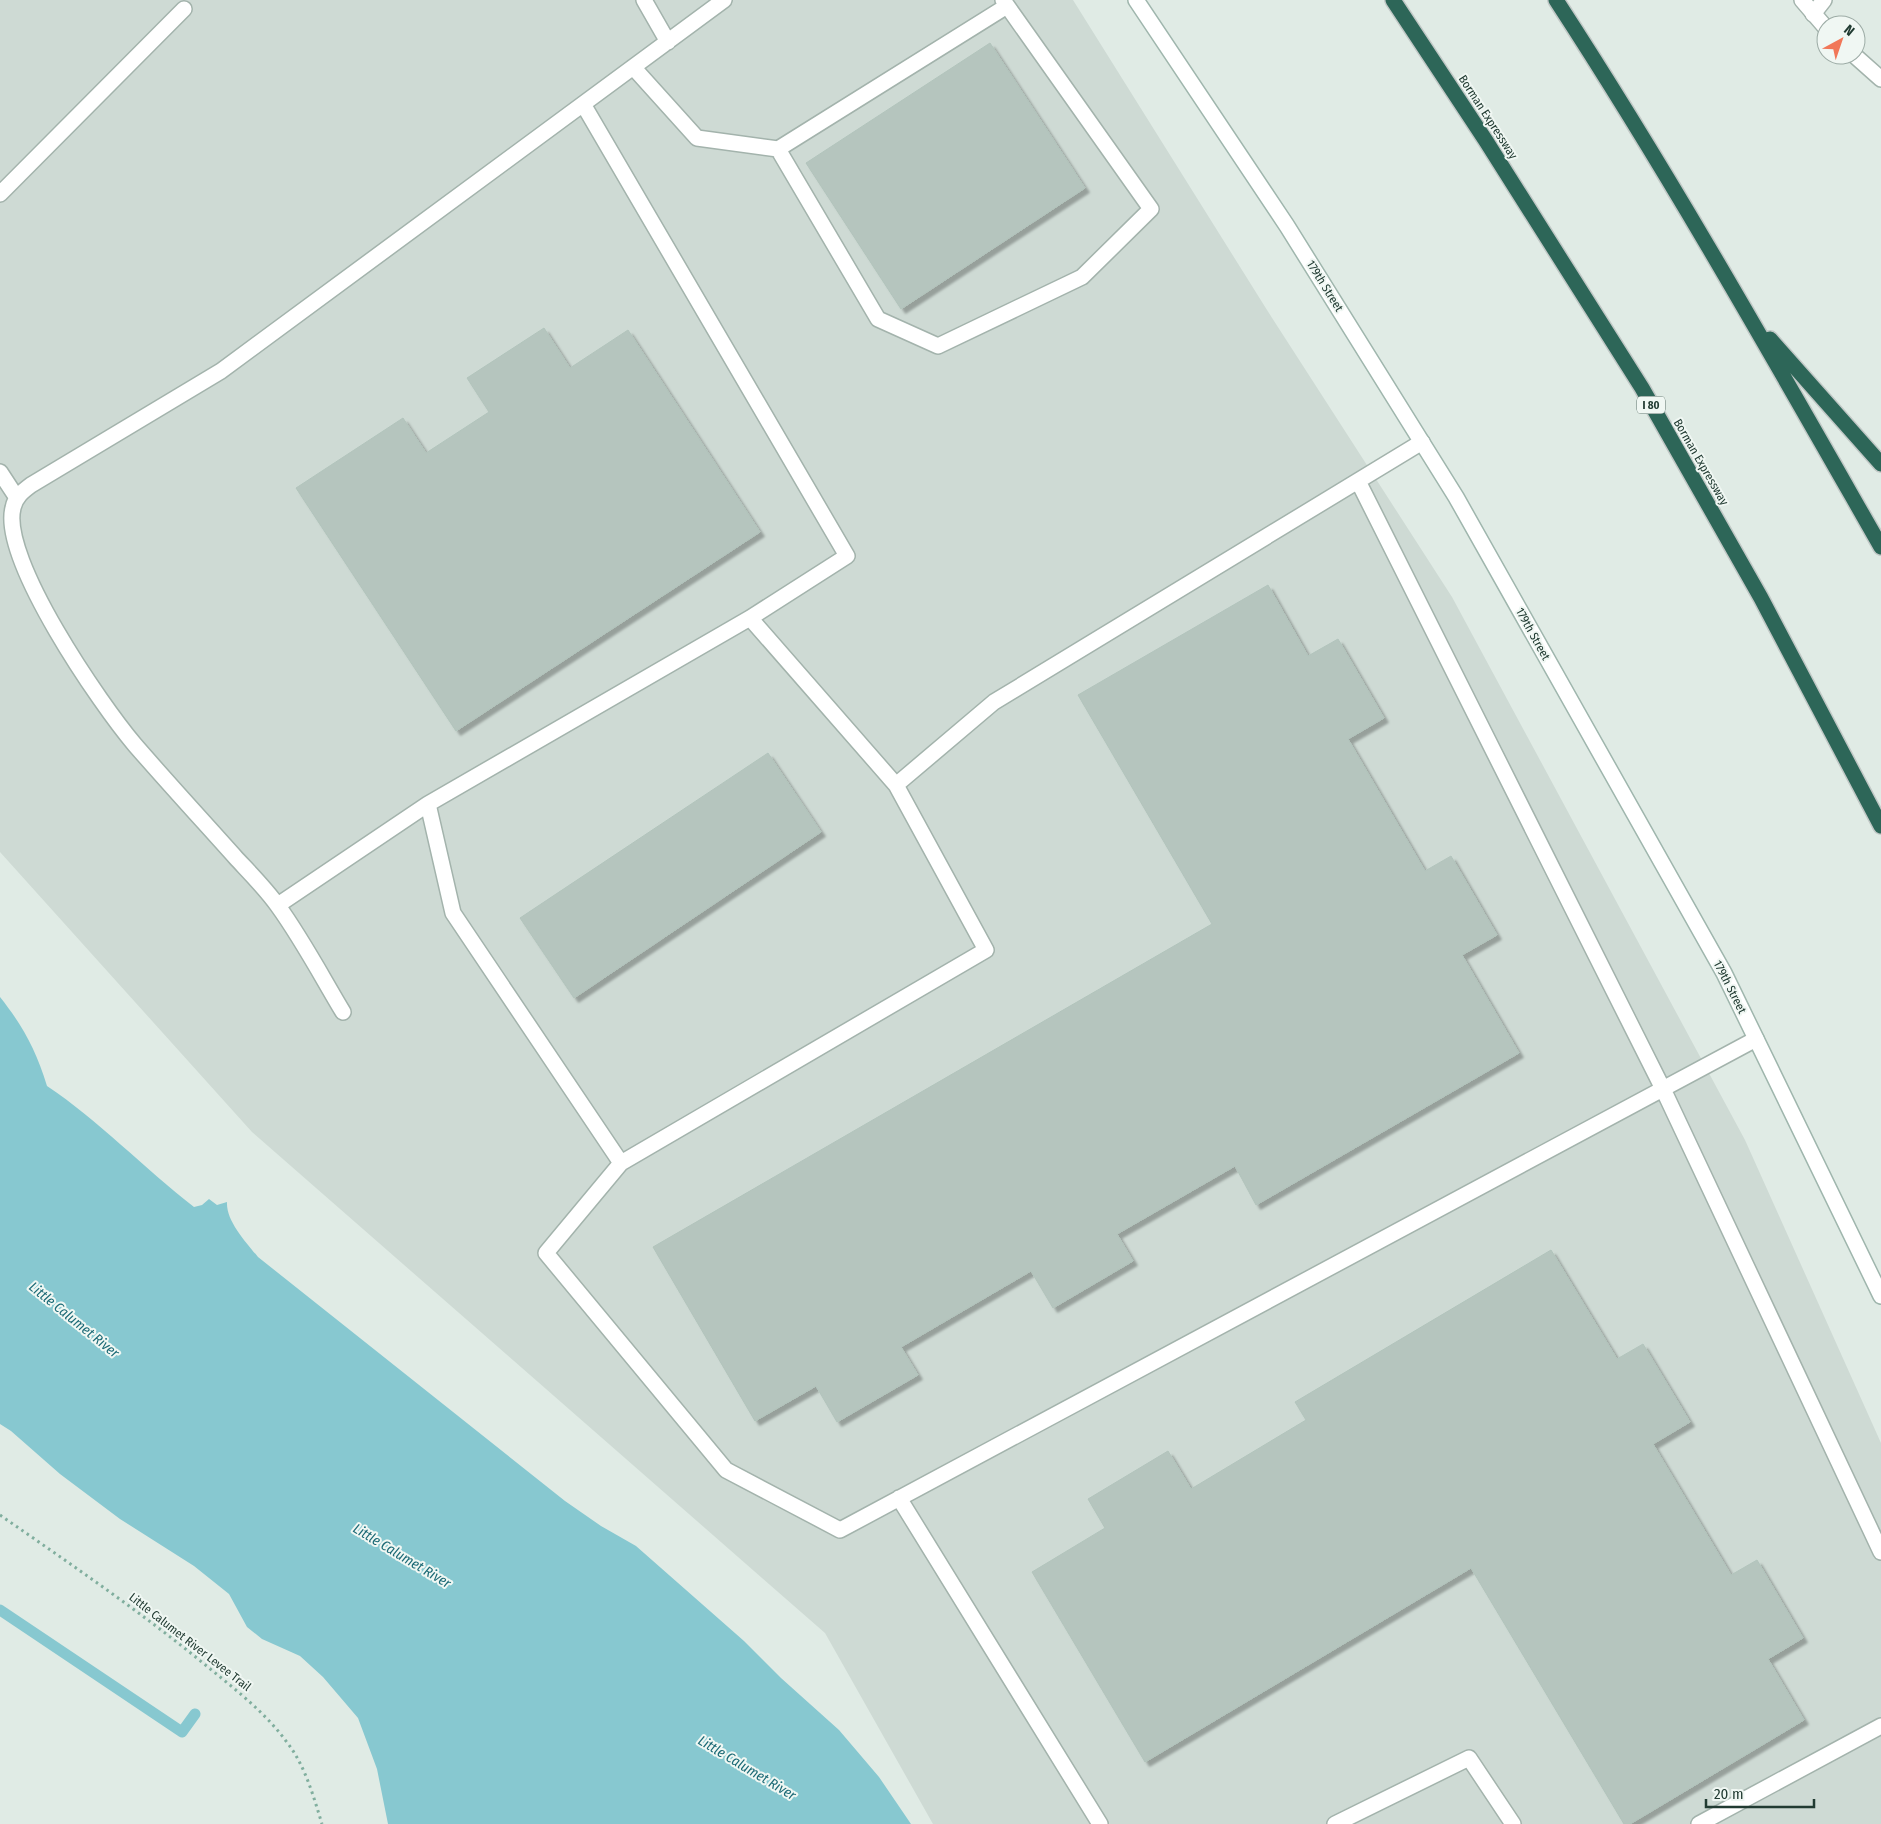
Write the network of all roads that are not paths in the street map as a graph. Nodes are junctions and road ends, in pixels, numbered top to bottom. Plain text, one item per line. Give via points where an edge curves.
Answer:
1 (644, 0) edge
2 (724, 0) edge
3 (1136, 0) edge
4 (1393, 0) edge
5 (1556, 0) edge
6 (1802, 0) edge
7 (1824, 0) edge
8 (1005, 3) edge
9 (184, 8) dead end
10 (1813, 14) junction
11 (1816, 17) edge
12 (668, 42) junction
13 (1865, 65) edge
14 (633, 67) junction
15 (1881, 80) edge
16 (583, 104) junction
17 (778, 149) junction
18 (0, 194) edge
19 (1750, 316) junction
20 (1422, 442) junction
21 (1881, 464) edge
22 (0, 472) edge
23 (1358, 481) junction
24 (17, 498) junction
25 (1881, 547) edge
26 (750, 618) junction
27 (896, 784) junction
28 (428, 804) junction
29 (1881, 826) edge
30 (278, 905) junction
31 (343, 1012) dead end
32 (1756, 1039) junction
33 (1663, 1089) junction
34 (620, 1163) junction
35 (1881, 1296) edge
36 (899, 1498) junction
37 (1881, 1552) edge
38 (1881, 1726) edge
39 (1100, 1824) edge
40 (1335, 1824) edge
41 (1513, 1824) edge
42 (1699, 1824) edge

1 - 12 street
2 - 12 street
3 - 20 street, 179th Street via 1287,226
4 - 29 highway, Borman Expressway / I 80 via 1642,388 1761,598
5 - 19 highway via 1602,70
6 - 10 street
7 - 10 street
8 - 17 street
8 - 17 street via 1151,209 1082,277 938,346 878,319
9 - 18 street
10 - 11 street
12 - 14 street
13 - 15 street
14 - 16 street
14 - 17 street via 697,138
16 - 24 street via 221,371 32,485
16 - 26 street via 847,556
19 - 21 highway
19 - 25 highway
20 - 23 street
20 - 32 street, 179th Street via 1724,972
22 - 24 street
23 - 27 street via 994,702
23 - 33 street
24 - 30 street via 12,508 12,523 20,560 61,637 134,743
26 - 27 street
26 - 28 street
27 - 34 street via 986,950
28 - 30 street
28 - 34 street via 453,913
30 - 31 street
32 - 33 street
32 - 35 street, 179th Street
33 - 36 street
33 - 37 street
34 - 36 street via 546,1253 713,1455 726,1470 840,1530
36 - 39 street
38 - 42 street
40 - 41 street via 1469,1758

